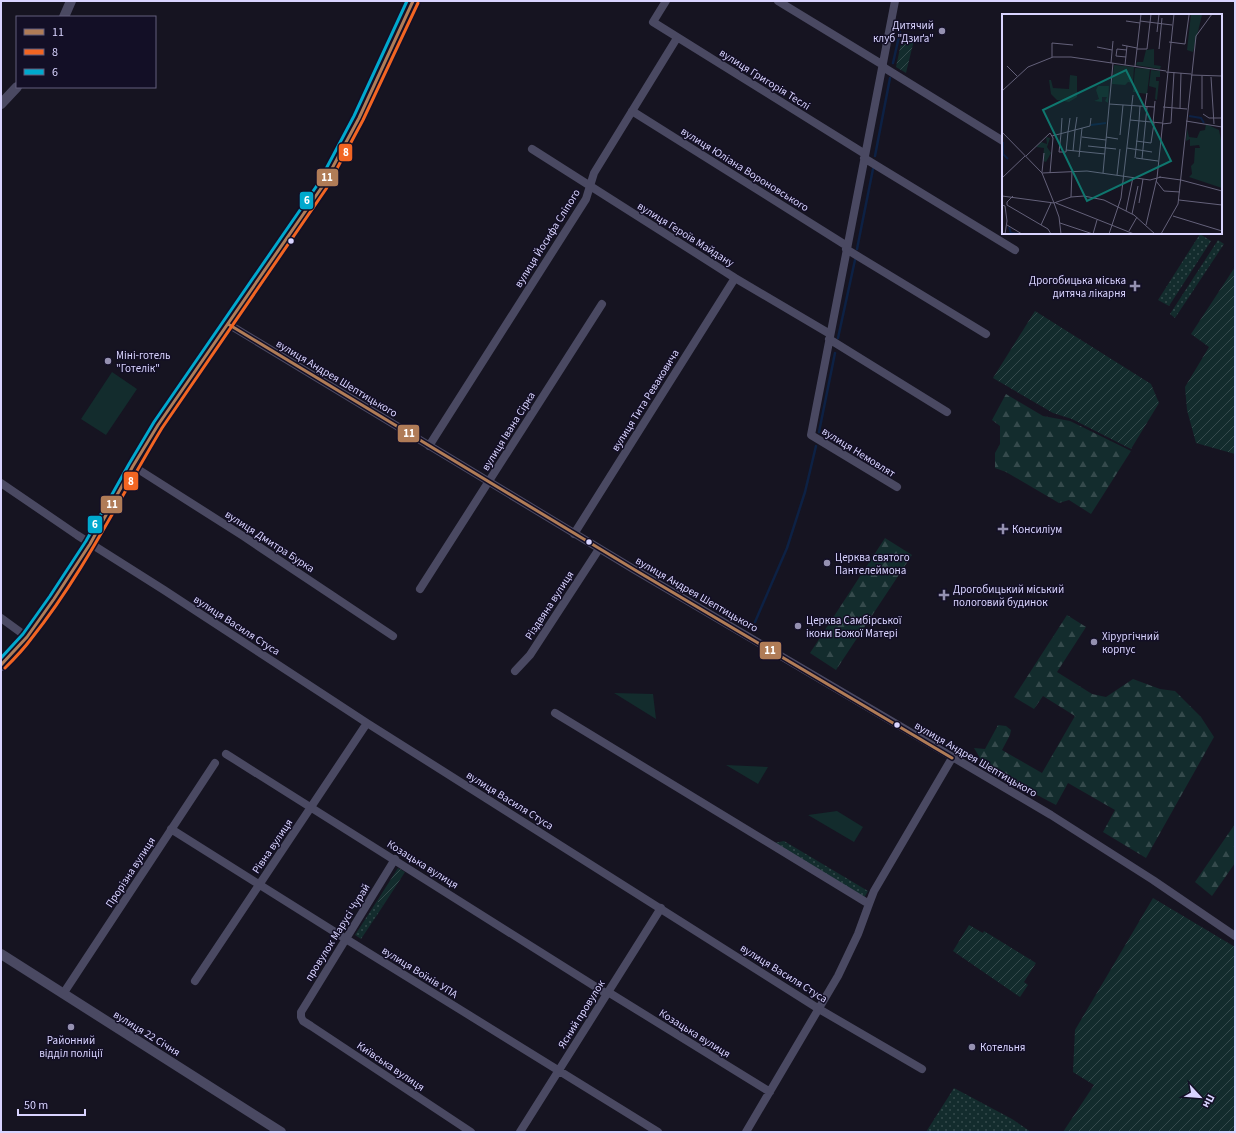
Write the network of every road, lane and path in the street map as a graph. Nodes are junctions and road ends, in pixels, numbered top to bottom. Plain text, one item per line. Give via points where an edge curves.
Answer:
1 (71, 1) edge
2 (414, 1) edge
3 (666, 1) edge
4 (778, 1) edge
5 (895, 1) edge
6 (64, 16) edge
7 (677, 38) junction
8 (883, 66) junction
9 (16, 87) edge
10 (1, 104) edge
11 (632, 111) junction
12 (1002, 140) edge
13 (532, 149) dead end
14 (865, 156) junction
15 (590, 186) junction
16 (847, 247) junction
17 (1015, 250) dead end
18 (735, 278) junction
19 (602, 304) dead end
20 (228, 324) junction
21 (986, 334) dead end
22 (829, 336) junction
23 (947, 412) dead end
24 (429, 446) junction
25 (132, 466) junction
26 (489, 481) junction
27 (1, 483) edge
28 (897, 487) dead end
29 (574, 534) junction
30 (90, 544) junction
31 (599, 549) junction
32 (420, 589) dead end
33 (1, 618) edge
34 (393, 636) dead end
35 (27, 637) junction
36 (1, 665) edge
37 (515, 671) dead end
38 (555, 713) dead end
39 (366, 723) junction
40 (226, 754) dead end
41 (952, 758) junction
42 (215, 763) dead end
43 (311, 807) junction
44 (171, 829) junction
45 (395, 859) junction
46 (258, 884) junction
47 (868, 904) junction
48 (661, 908) junction
49 (1235, 936) edge
50 (346, 939) junction
51 (1, 954) edge
52 (195, 981) dead end
53 (607, 993) junction
54 (63, 994) junction
55 (819, 1009) junction
56 (301, 1017) joint
57 (922, 1069) dead end
58 (559, 1071) junction
59 (770, 1092) junction
60 (280, 1132) edge
61 (471, 1132) edge
62 (520, 1132) edge
63 (658, 1132) edge
64 (746, 1132) edge

1 - 6 street
2 - 20 main road via 341,155
3 - 7 street, вулиця Григорія Теслі via 653,22
4 - 8 street
5 - 8 street
7 - 11 street, вулиця Йосифа Сліпого
7 - 14 street, вулиця Григорія Теслі
8 - 12 street
8 - 14 street
9 - 10 street
11 - 15 street, вулиця Йосифа Сліпого via 594,173
11 - 16 street, вулиця Юліана Вороновського
13 - 15 street, вулиця Героїв Майдану
14 - 16 street
14 - 17 street, вулиця Григорія Теслі
15 - 18 street, вулиця Героїв Майдану
15 - 24 street, вулиця Йосифа Сліпого via 586,199
16 - 21 street, вулиця Юліана Вороновського
16 - 22 street
18 - 22 street, вулиця Героїв Майдану
18 - 29 street, вулиця Тита Реваковича
19 - 26 street, вулиця Івана Сірка
20 - 24 street, вулиця Андрея Шептицького
20 - 25 main road
22 - 23 street, вулиця Героїв Майдану
22 - 28 street, вулиця Немовлят via 810,434
24 - 26 street, вулиця Андрея Шептицького
25 - 30 main road
25 - 34 street, вулиця Дмитра Бурка
26 - 29 street, вулиця Андрея Шептицького
26 - 32 street, вулиця Івана Сірка
27 - 30 street, вулиця Василя Стуса
29 - 31 street, вулиця Андрея Шептицького
30 - 35 main road
30 - 39 street, вулиця Василя Стуса
31 - 37 street, Різдвяна вулиця via 530,655
31 - 41 street, вулиця Андрея Шептицького
33 - 35 street
35 - 36 main road
38 - 47 street
39 - 43 street, Рівна вулиця
39 - 48 street, вулиця Василя Стуса
40 - 43 street, Козацька вулиця
41 - 47 street
41 - 49 street, вулиця Андрея Шептицького via 1064,824
42 - 44 street, Прорізна вулиця
43 - 45 street, Козацька вулиця
43 - 46 street, Рівна вулиця
44 - 46 street, вулиця Воїнів УПА
44 - 54 street, Прорізна вулиця
45 - 50 street, провулок Марусі Чурай
45 - 53 street, Козацька вулиця
46 - 50 street, вулиця Воїнів УПА
46 - 52 street, Рівна вулиця
47 - 55 street via 858,934
48 - 53 street, Ясний провулок
48 - 55 street, вулиця Василя Стуса
50 - 56 street, провулок Марусі Чурай via 301,1012
50 - 58 street, вулиця Воїнів УПА
51 - 54 street, вулиця 22 Січня
53 - 58 street, Ясний провулок
53 - 59 street, Козацька вулиця
54 - 60 street, вулиця 22 Січня
55 - 57 street, вулиця Василя Стуса
55 - 59 street
56 - 61 street, Київська вулиця
58 - 62 street, Ясний провулок
58 - 63 street, вулиця Воїнів УПА
59 - 64 street

